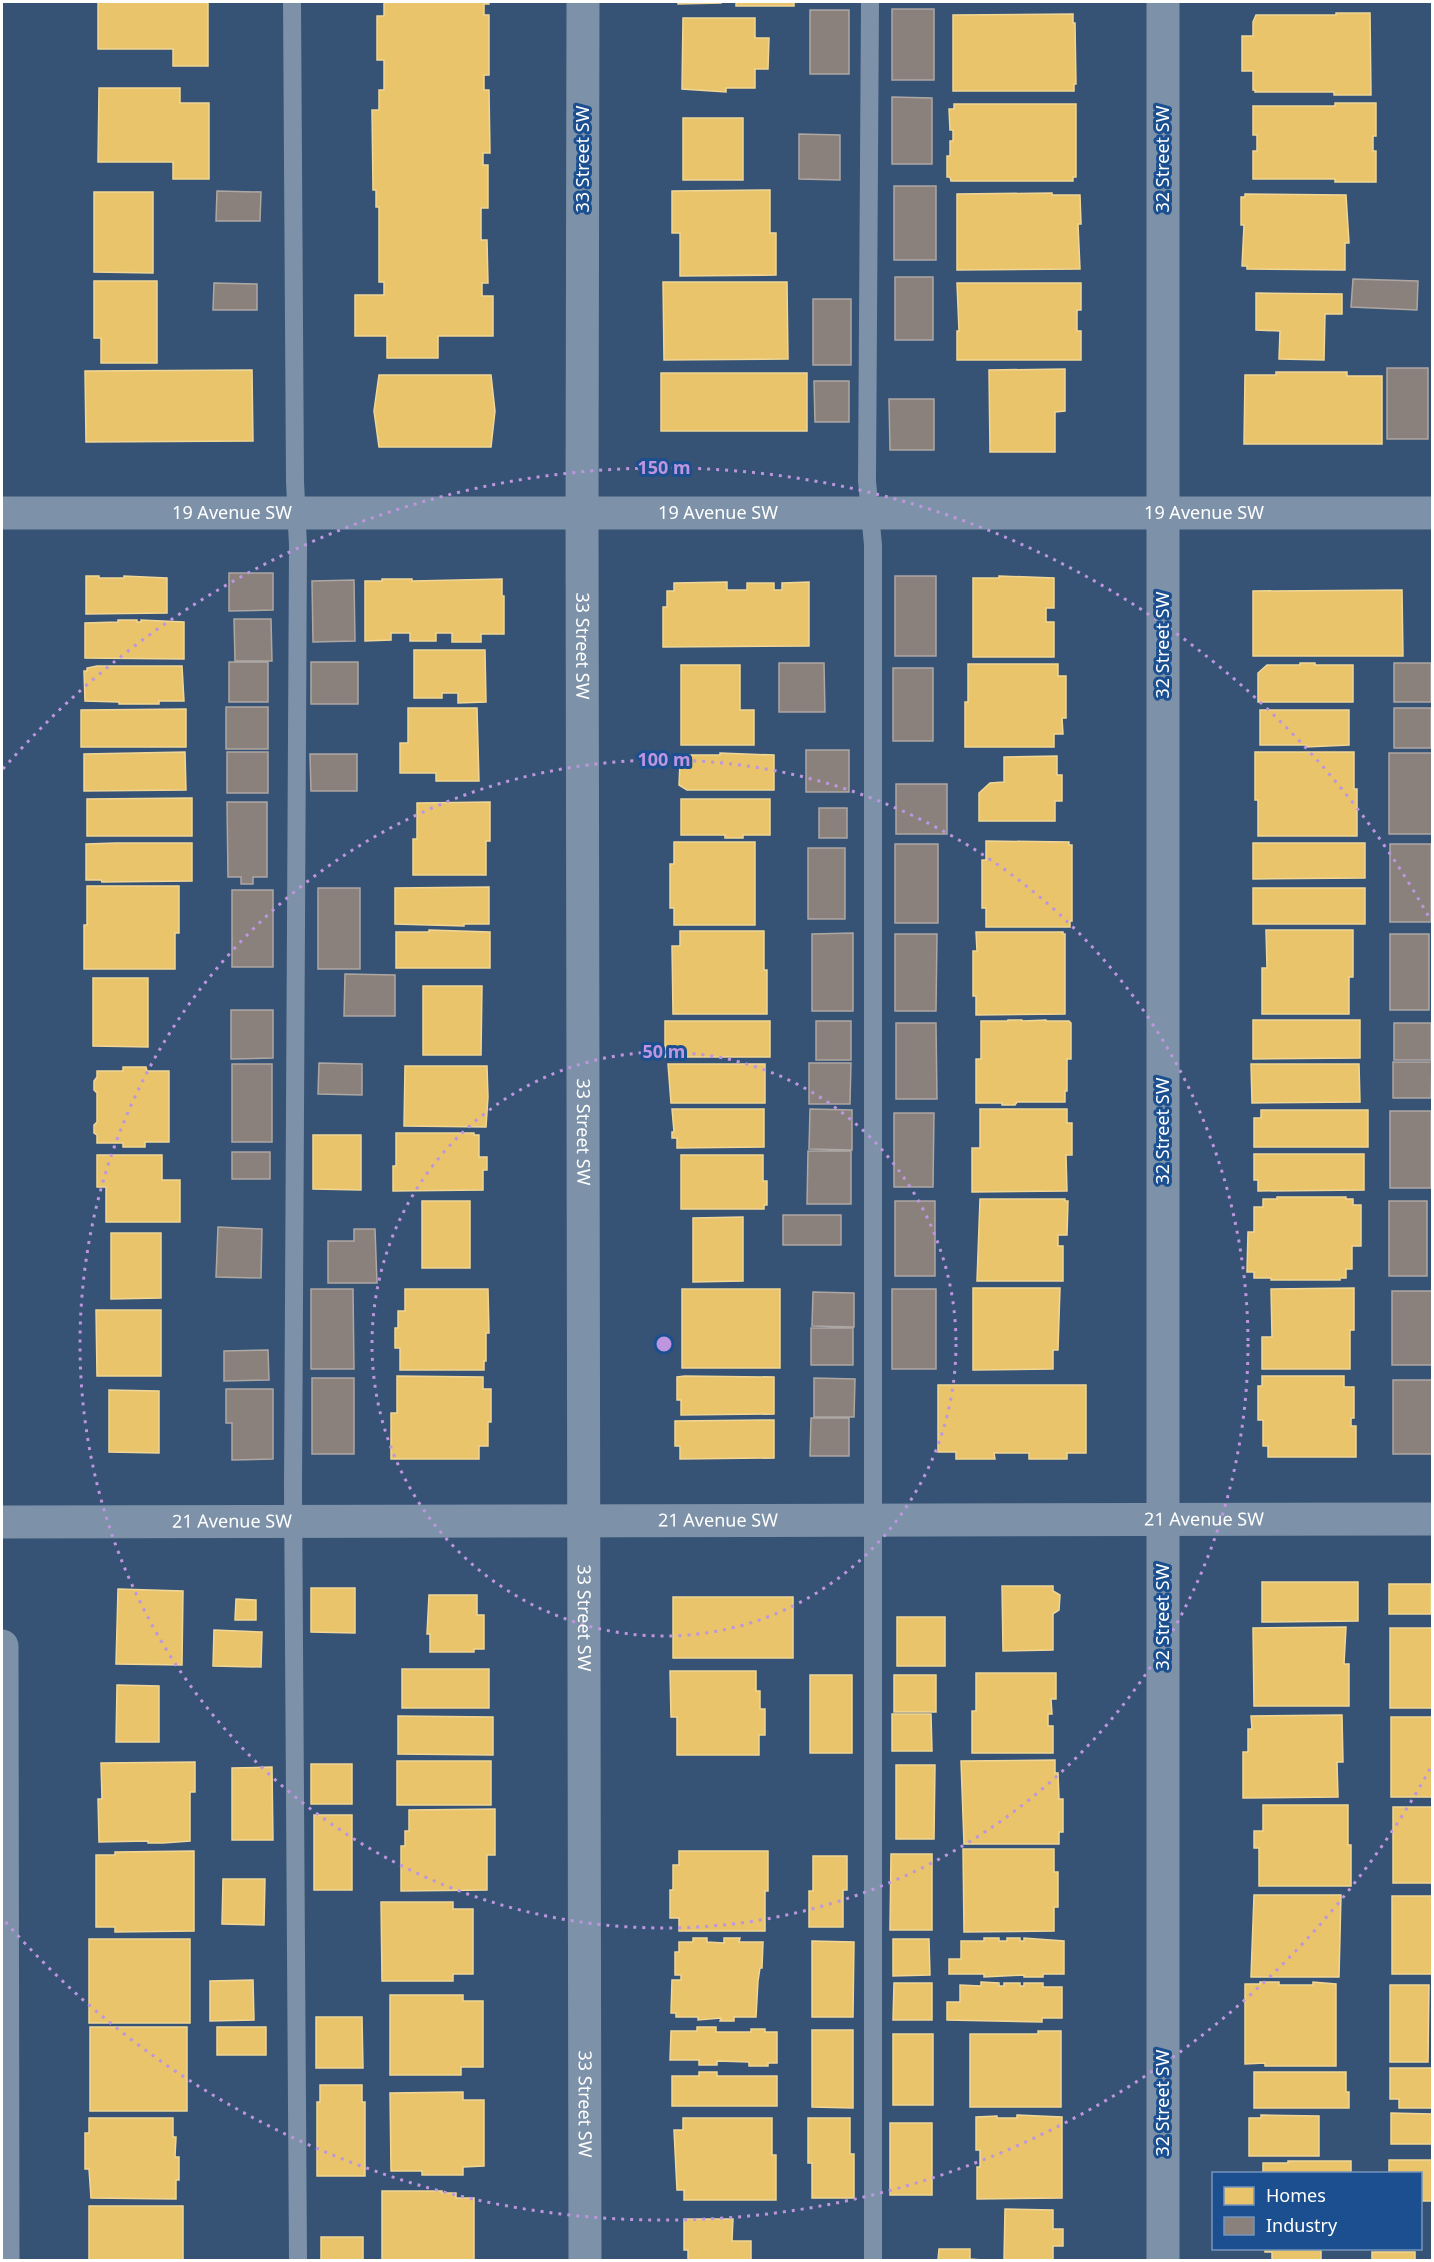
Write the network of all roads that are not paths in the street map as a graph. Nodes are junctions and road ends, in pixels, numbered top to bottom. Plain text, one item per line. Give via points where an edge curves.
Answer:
1 (292, 2) edge
2 (583, 2) edge
3 (870, 2) edge
4 (1163, 2) edge
5 (2, 513) edge
6 (297, 513) junction
7 (582, 513) junction
8 (1163, 513) junction
9 (1432, 513) edge
10 (870, 514) junction
11 (1163, 1519) junction
12 (1432, 1519) edge
13 (293, 1521) junction
14 (873, 1521) junction
15 (2, 1522) edge
16 (584, 1522) junction
17 (2, 1646) edge
18 (2, 1981) edge
19 (3, 2260) edge
20 (298, 2260) edge
21 (585, 2260) edge
22 (873, 2260) edge
23 (1163, 2260) edge

1 - 6 lane
2 - 7 street, 33 Street SW
3 - 10 lane
4 - 8 street, 32 Street SW
5 - 6 street, 19 Avenue SW
6 - 7 street, 19 Avenue SW
6 - 13 lane
7 - 10 street, 19 Avenue SW
7 - 16 street, 33 Street SW
8 - 9 street, 19 Avenue SW
8 - 10 street, 19 Avenue SW
8 - 11 street, 32 Street SW
10 - 14 lane
11 - 12 street, 21 Avenue SW
11 - 14 street, 21 Avenue SW
11 - 23 street, 32 Street SW
13 - 15 street, 21 Avenue SW
13 - 16 street, 21 Avenue SW
13 - 20 lane
14 - 16 street, 21 Avenue SW
14 - 22 lane
16 - 21 street, 33 Street SW
17 - 18 street
18 - 19 street

